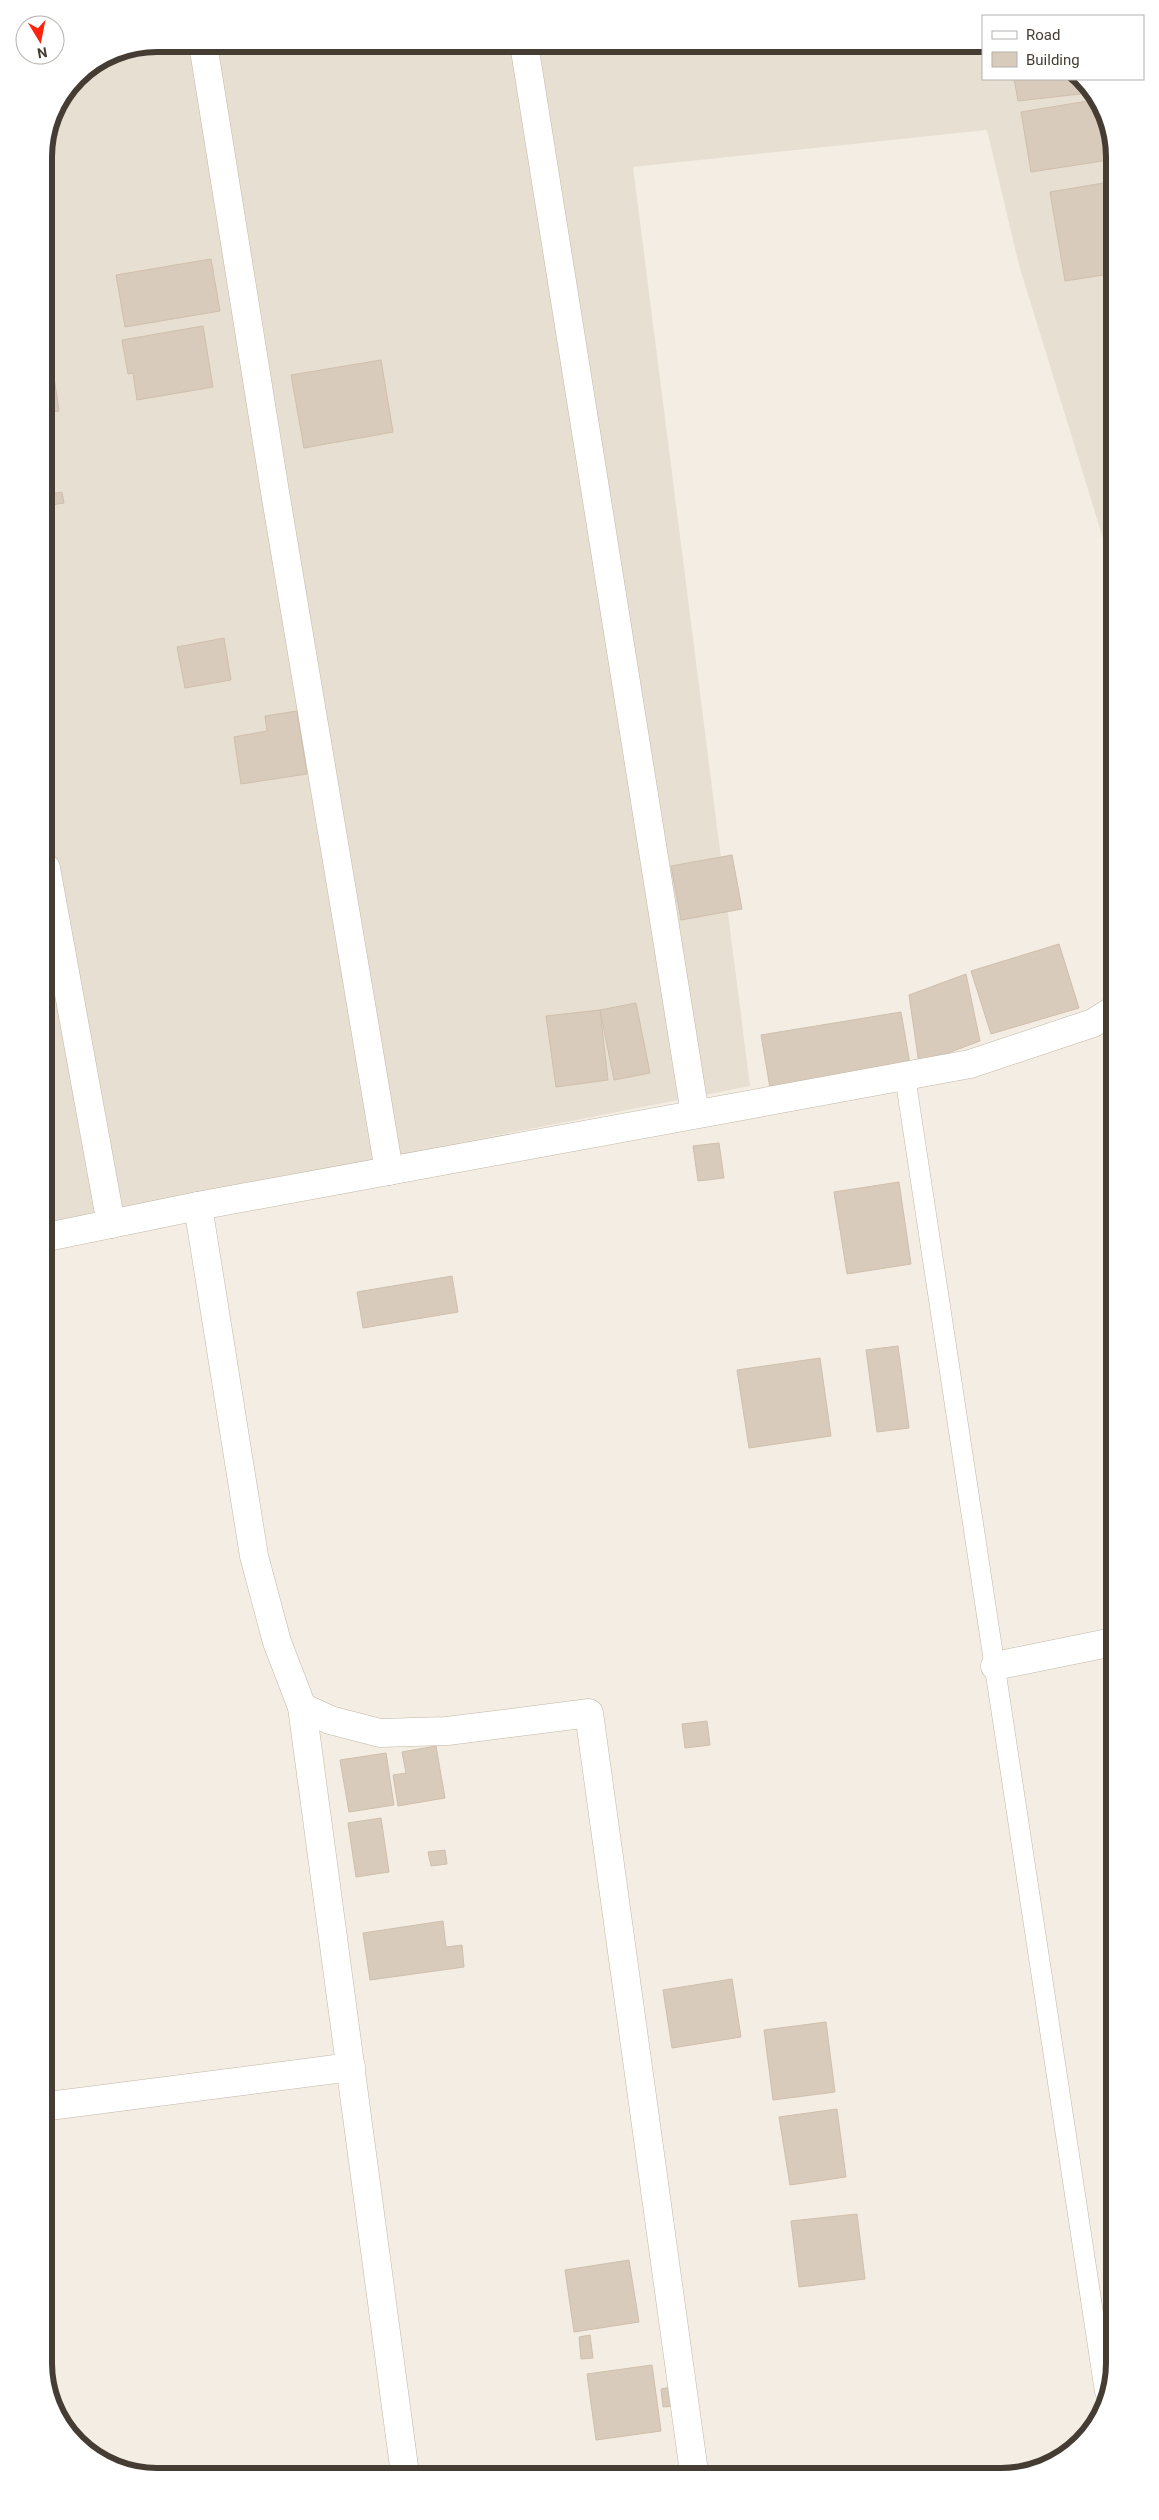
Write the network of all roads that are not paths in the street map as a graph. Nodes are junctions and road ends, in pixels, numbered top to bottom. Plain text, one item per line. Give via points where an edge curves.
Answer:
1 (204, 52) edge
2 (525, 52) edge
3 (53, 904) edge
4 (1106, 1015) edge
5 (905, 1076) junction
6 (695, 1114) junction
7 (389, 1171) junction
8 (198, 1206) junction
9 (111, 1224) junction
10 (53, 1236) edge
11 (1106, 1643) edge
12 (995, 1666) junction
13 (302, 1707) junction
14 (350, 2067) junction
15 (52, 2106) edge
16 (1104, 2384) edge
17 (404, 2467) edge
18 (693, 2468) edge

1 - 7 street
2 - 6 street
3 - 9 street
4 - 5 street via 1093,1023 970,1064
5 - 6 street
5 - 12 lane
6 - 7 street
7 - 8 street
8 - 9 street
8 - 13 street via 254,1556 277,1642
9 - 10 street
11 - 12 street
12 - 16 lane
13 - 14 street
13 - 18 street via 330,1720 380,1732 447,1731 589,1713
14 - 15 street
14 - 17 street

